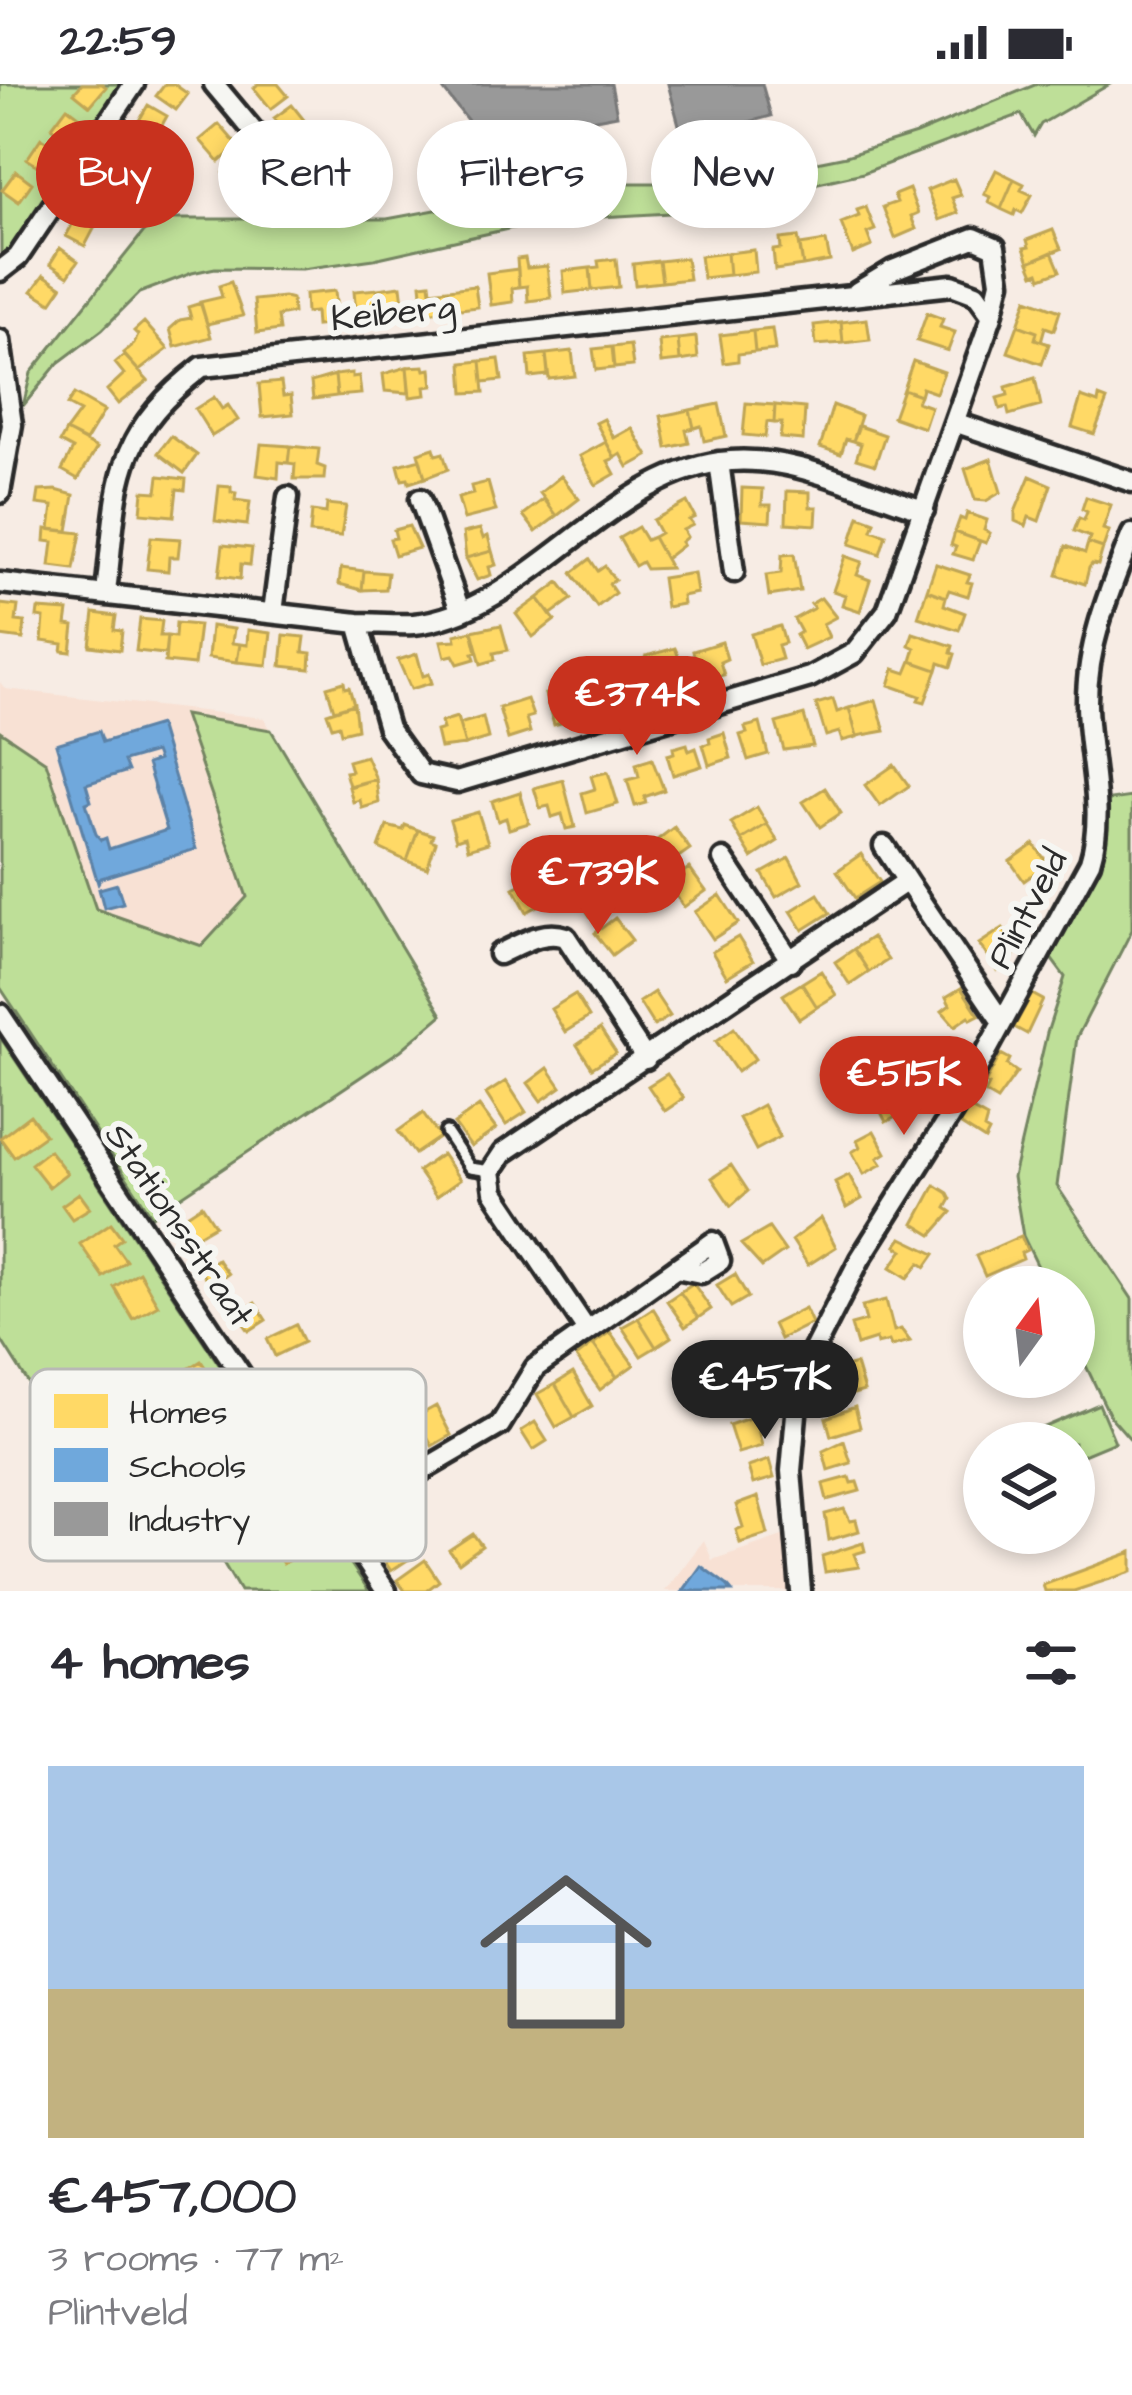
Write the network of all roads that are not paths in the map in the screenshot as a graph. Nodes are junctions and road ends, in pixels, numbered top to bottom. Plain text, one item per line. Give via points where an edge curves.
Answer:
1 (134, 84) edge
2 (214, 84) edge
3 (244, 120) edge
4 (0, 271) edge
5 (848, 298) junction
6 (992, 316) junction
7 (0, 340) edge
8 (957, 423) junction
9 (719, 462) junction
10 (1132, 482) edge
11 (0, 493) edge
12 (288, 497) dead end
13 (420, 499) dead end
14 (924, 511) junction
15 (1132, 535) edge
16 (734, 572) dead end
17 (0, 583) edge
18 (106, 592) junction
19 (460, 610) junction
20 (273, 611) junction
21 (358, 623) junction
22 (884, 846) dead end
23 (723, 860) dead end
24 (907, 881) junction
25 (499, 954) dead end
26 (791, 961) junction
27 (0, 1014) edge
28 (1002, 1022) junction
29 (646, 1058) junction
30 (446, 1132) dead end
31 (491, 1171) junction
32 (676, 1268) dead end
33 (586, 1329) junction
34 (237, 1369) edge
35 (426, 1468) edge
36 (366, 1561) edge
37 (386, 1591) edge
38 (801, 1591) edge

1 - 4 street via 18,257
2 - 3 street
5 - 6 street, Keiberg via 952,285 976,294
5 - 6 street, Keiberg via 974,238 995,247 1000,282
5 - 18 street, Keiberg via 202,367 143,422 121,466
6 - 8 street, Keiberg
7 - 11 street via 12,425
8 - 10 street
8 - 14 street, Keiberg
9 - 14 street via 782,464
9 - 16 street
9 - 19 street via 644,488
12 - 20 street
13 - 19 street
14 - 21 street, Keiberg via 887,611 854,653 770,691 457,782 421,773 388,728
15 - 28 street, Plintveld via 1090,662 1098,823 1090,862
17 - 18 street
18 - 20 street
19 - 21 street via 416,623
20 - 21 street
22 - 24 street
23 - 26 street
24 - 26 street
24 - 28 street
25 - 29 street via 542,935 566,938
26 - 29 street
27 - 34 street, Stationsstraat
28 - 38 street, Plintveld via 808,1359 790,1471
29 - 31 street via 503,1153
30 - 31 lane via 470,1168
31 - 33 street via 494,1192
32 - 33 street
33 - 35 street via 535,1368 500,1425
36 - 37 street, Stationsstraat

